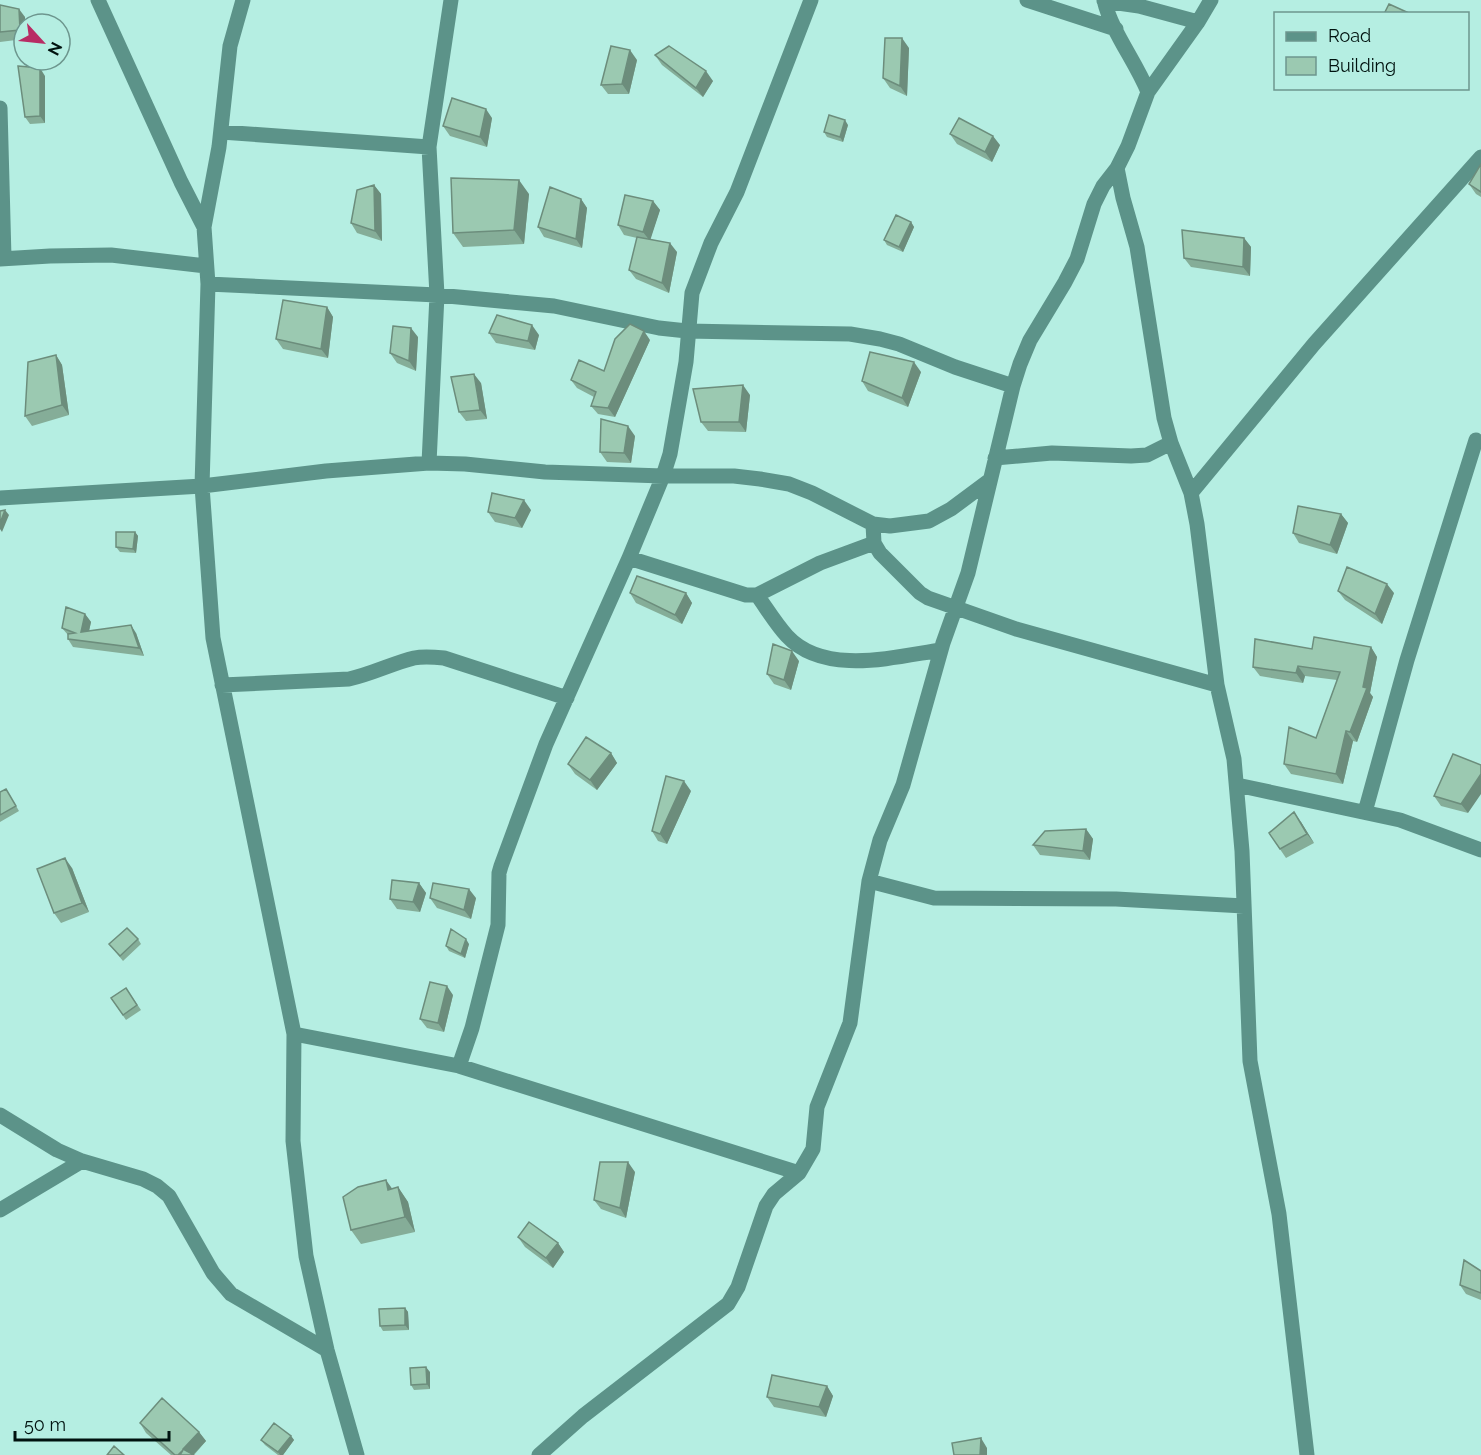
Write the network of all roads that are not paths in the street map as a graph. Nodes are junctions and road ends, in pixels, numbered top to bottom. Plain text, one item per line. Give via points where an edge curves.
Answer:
1 (98, 0) edge
2 (243, 0) edge
3 (451, 0) edge
4 (811, 0) edge
5 (1027, 0) edge
6 (1104, 0) edge
7 (1210, 0) edge
8 (1198, 22) junction
9 (1116, 29) junction
10 (1148, 92) junction
11 (0, 108) edge
12 (220, 132) junction
13 (429, 147) junction
14 (1481, 157) edge
15 (1117, 168) junction
16 (204, 227) junction
17 (2, 259) edge
18 (206, 266) junction
19 (207, 284) junction
20 (437, 296) junction
21 (687, 331) junction
22 (1013, 386) junction
23 (1476, 440) dead end
24 (1171, 443) junction
25 (995, 458) junction
26 (429, 463) junction
27 (663, 476) junction
28 (990, 480) junction
29 (202, 486) junction
30 (1191, 493) junction
31 (0, 498) edge
32 (873, 524) junction
33 (874, 543) junction
34 (629, 558) junction
35 (757, 595) junction
36 (955, 608) junction
37 (941, 650) junction
38 (222, 685) junction
39 (1216, 685) junction
40 (567, 698) junction
41 (1237, 785) junction
42 (1365, 812) junction
43 (1481, 850) edge
44 (869, 881) junction
45 (1244, 906) junction
46 (294, 1034) junction
47 (459, 1066) junction
48 (0, 1115) edge
49 (82, 1161) junction
50 (799, 1173) junction
51 (0, 1210) edge
52 (327, 1350) junction
53 (357, 1455) edge
54 (539, 1455) edge
55 (1307, 1455) edge

1 - 16 street
2 - 12 street via 230,46
3 - 13 street
4 - 21 street via 737,192 692,292
5 - 9 street
6 - 8 street
6 - 9 street
7 - 8 street
8 - 10 street
9 - 10 street
10 - 15 street
11 - 17 street
12 - 13 street
12 - 16 street
13 - 20 street
14 - 30 street via 1314,344
15 - 22 street via 1094,204 1077,260 1030,340
15 - 24 street via 1137,247
16 - 18 street
17 - 18 street via 111,255
18 - 19 street
19 - 20 street
19 - 29 street
20 - 21 street via 554,306
20 - 26 street
21 - 22 street via 850,334 880,339
21 - 27 street via 686,362
22 - 25 street
23 - 42 street via 1407,660
24 - 25 street via 1147,455 1052,453
24 - 30 street
25 - 28 street
26 - 27 street
26 - 29 street
27 - 32 street via 734,476 789,484
27 - 34 street
28 - 32 street via 929,520 890,526
28 - 36 street via 974,553
29 - 31 street
29 - 38 street via 213,638
30 - 39 street
32 - 33 street
33 - 35 street via 820,563
33 - 36 street via 920,593
34 - 35 street via 746,595
34 - 40 street
35 - 37 street via 788,638 821,656 857,662
36 - 37 street
36 - 39 street via 1072,646
37 - 44 street via 903,785 880,840
38 - 40 street via 349,679 429,657 444,658
38 - 46 street
39 - 41 street
40 - 47 street via 501,866 498,925
41 - 42 street
41 - 45 street
42 - 43 street via 1400,820
44 - 45 street via 933,898 1116,899
44 - 50 street via 850,1023 817,1107 813,1149
45 - 55 street via 1250,1060 1279,1214
46 - 47 street
46 - 52 street via 293,1141 306,1257
47 - 50 street
48 - 49 street
49 - 51 street
49 - 52 street via 157,1186 169,1196 213,1273 231,1294
50 - 54 street via 766,1206 738,1287 728,1304 583,1416
52 - 53 street

